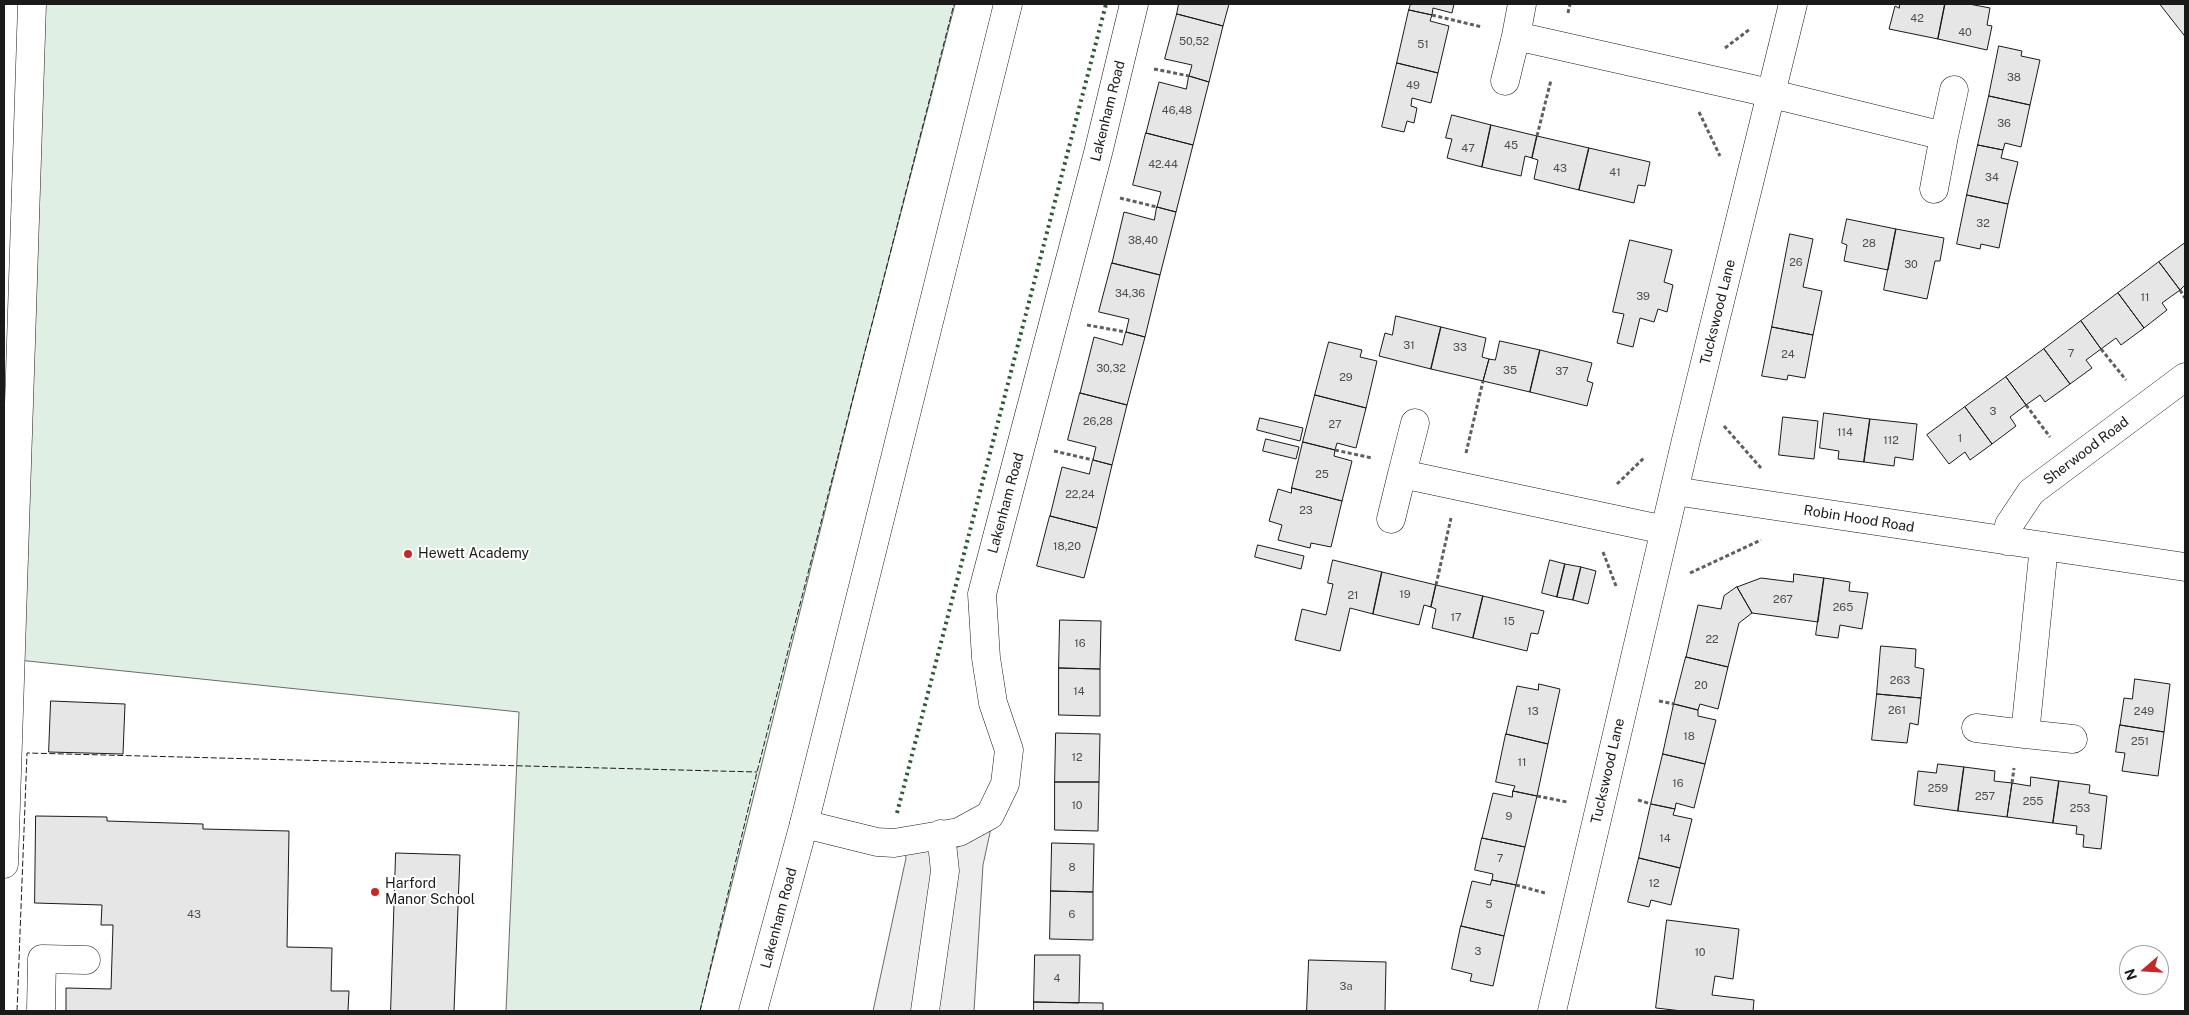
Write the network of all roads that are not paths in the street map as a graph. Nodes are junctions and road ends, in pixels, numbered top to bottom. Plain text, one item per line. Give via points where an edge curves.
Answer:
1 (32, 4) edge
2 (1008, 4) edge
3 (1134, 4) edge
4 (1522, 4) edge
5 (1793, 4) edge
6 (1516, 36) junction
7 (1505, 81) dead end
8 (1954, 90) dead end
9 (1770, 93) junction
10 (1944, 136) junction
11 (1934, 189) dead end
12 (2185, 377) edge
13 (1415, 423) dead end
14 (1402, 474) junction
15 (1674, 491) junction
16 (1391, 519) dead end
17 (1665, 530) junction
18 (2007, 542) junction
19 (2044, 546) junction
20 (2185, 567) edge
21 (1976, 728) dead end
22 (2025, 734) junction
23 (2073, 739) dead end
24 (804, 824) junction
25 (941, 834) junction
26 (4, 864) edge
27 (86, 960) dead end
28 (41, 1011) edge
29 (753, 1011) edge
30 (925, 1011) edge
31 (1552, 1011) edge

1 - 26 main road
2 - 24 main road, Lakenham Road
3 - 25 main road, Lakenham Road via 982,594 986,658 993,702 1009,750 1005,784 990,815 959,832
4 - 6 main road
5 - 9 main road, Tuckswood Lane
6 - 7 main road
6 - 9 main road
8 - 10 main road
9 - 10 main road
9 - 15 main road, Tuckswood Lane
10 - 11 main road
12 - 18 main road, Sherwood Road via 2032,492 2009,525
13 - 14 main road
14 - 16 main road
14 - 17 main road
15 - 17 main road, Tuckswood Lane
15 - 18 main road, Robin Hood Road
17 - 31 main road, Tuckswood Lane
18 - 19 main road, Robin Hood Road
19 - 20 main road, Robin Hood Road
19 - 22 main road
21 - 22 main road
22 - 23 main road
24 - 25 main road, Lakenham Road via 877,842 894,843
24 - 29 main road, Lakenham Road
25 - 30 main road via 946,871
27 - 28 main road via 42,959

